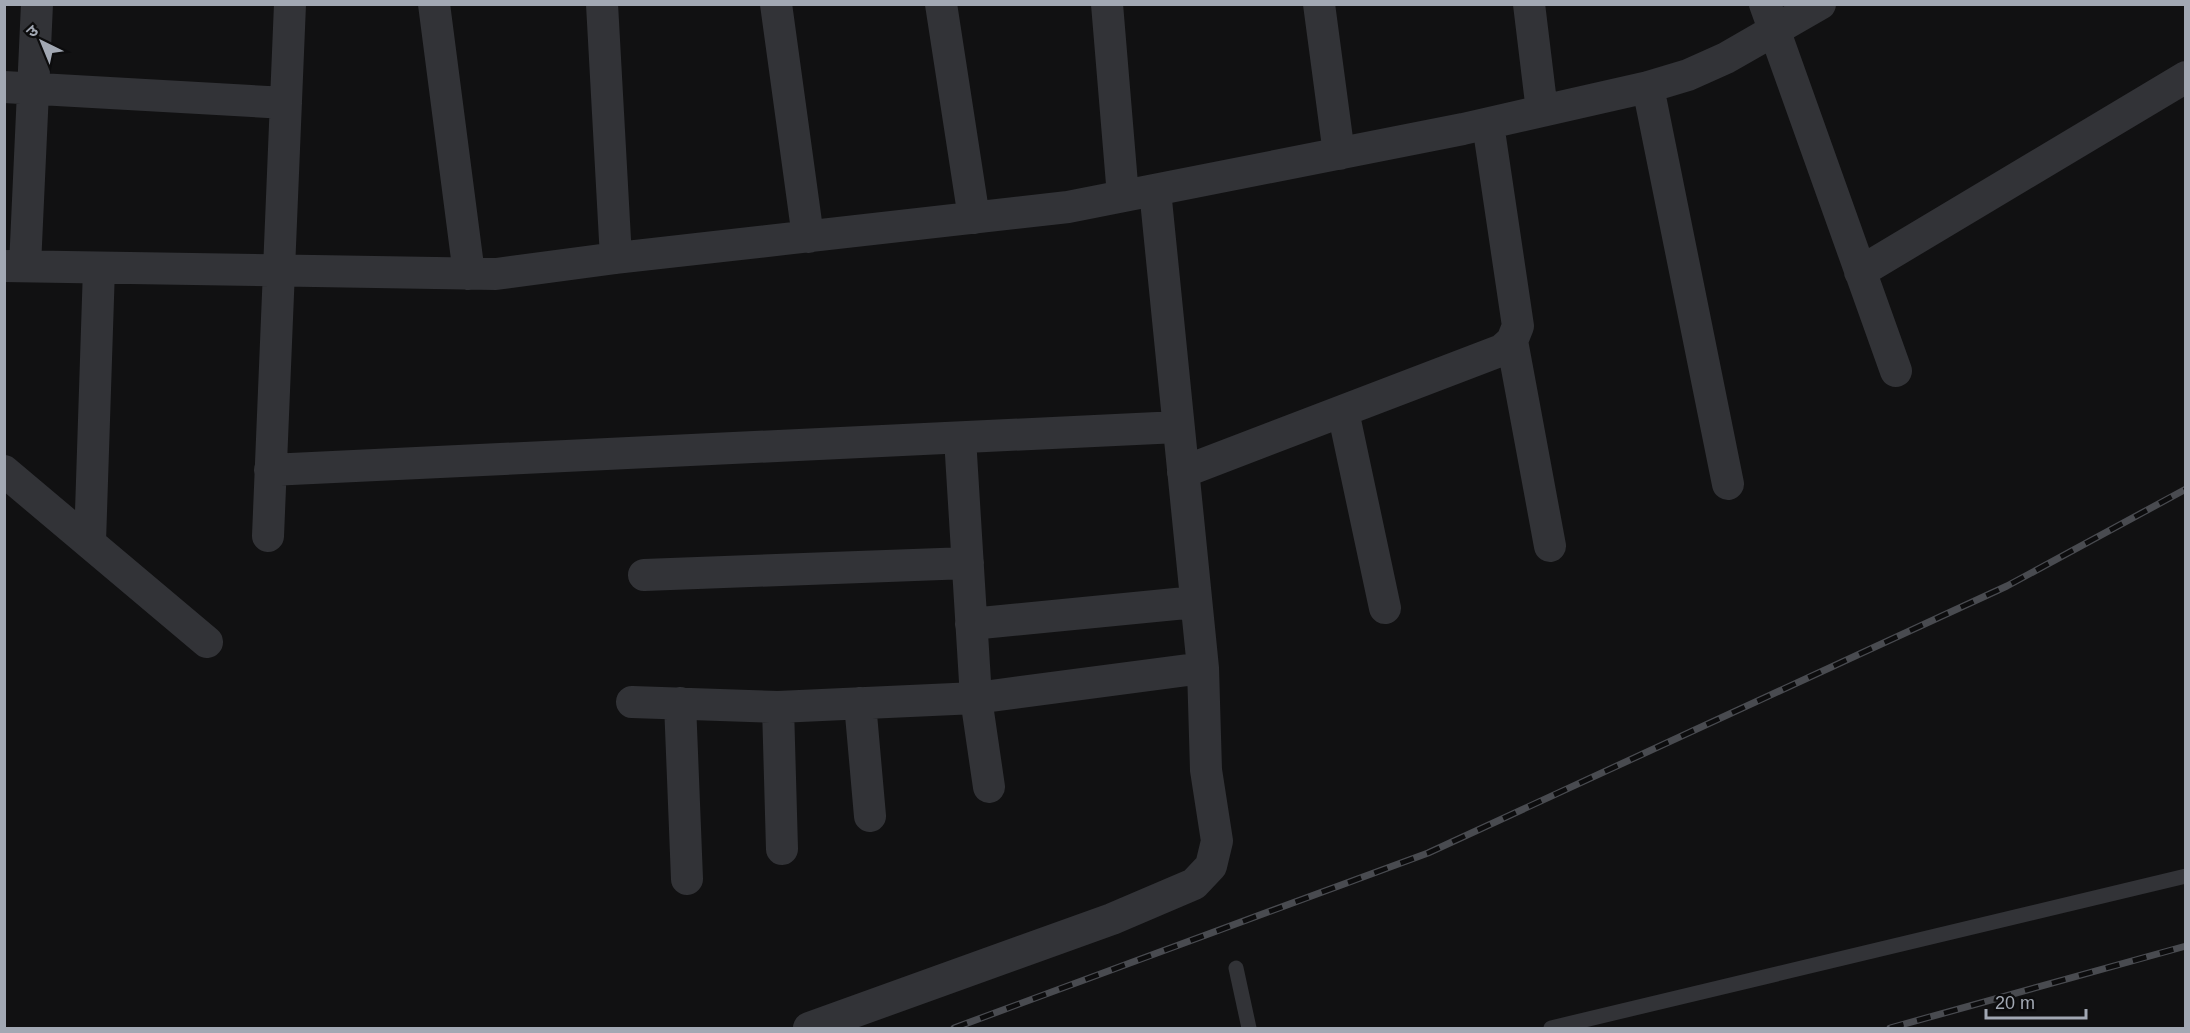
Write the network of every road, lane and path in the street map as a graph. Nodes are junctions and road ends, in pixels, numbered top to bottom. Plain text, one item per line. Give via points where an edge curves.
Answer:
1 (37, 4) edge
2 (290, 4) edge
3 (434, 4) edge
4 (602, 4) edge
5 (776, 4) edge
6 (941, 4) edge
7 (1107, 4) edge
8 (1319, 4) edge
9 (1529, 4) edge
10 (1820, 4) edge
11 (1769, 17) edge
12 (2186, 77) edge
13 (19, 87) edge
14 (1648, 87) junction
15 (286, 103) junction
16 (1542, 111) junction
17 (1488, 124) junction
18 (1339, 154) junction
19 (1155, 190) junction
20 (1123, 196) junction
21 (974, 218) junction
22 (808, 237) junction
23 (616, 258) junction
24 (15, 266) edge
25 (99, 268) junction
26 (278, 270) junction
27 (1860, 272) junction
28 (469, 274) junction
29 (1512, 341) junction
30 (1896, 371) dead end
31 (1343, 411) junction
32 (1179, 427) junction
33 (960, 438) junction
34 (270, 470) junction
35 (4, 471) edge
36 (1183, 472) junction
37 (1728, 484) dead end
38 (268, 536) dead end
39 (90, 542) junction
40 (1550, 546) dead end
41 (968, 563) junction
42 (644, 575) dead end
43 (1196, 602) junction
44 (1385, 608) dead end
45 (971, 624) junction
46 (207, 642) dead end
47 (1203, 668) junction
48 (976, 698) junction
49 (632, 702) dead end
50 (680, 703) junction
51 (860, 703) junction
52 (778, 707) junction
53 (990, 787) dead end
54 (870, 816) dead end
55 (782, 849) dead end
56 (2186, 876) edge
57 (687, 879) dead end
58 (1236, 968) dead end
59 (809, 1029) edge
60 (1249, 1029) edge
61 (1551, 1029) edge

1 - 13 street
2 - 15 street
3 - 28 street
4 - 23 street
5 - 22 street
6 - 21 street
7 - 20 street
8 - 18 street
9 - 16 street
10 - 11 street
11 - 14 street via 1726,58
11 - 27 street
12 - 27 street
13 - 15 street
13 - 24 street
14 - 16 street
14 - 37 street
15 - 26 street
16 - 17 street
17 - 18 street
17 - 29 street via 1518,326
18 - 19 street
19 - 20 street
19 - 32 street
20 - 21 street
21 - 22 street
22 - 23 street
23 - 28 street
24 - 25 street
25 - 26 street
25 - 39 street
26 - 28 street
26 - 34 street
27 - 30 street
29 - 31 street via 1502,350
29 - 40 street
31 - 36 street
31 - 44 street
32 - 33 street
32 - 36 street
33 - 34 street
33 - 41 street
34 - 38 street
35 - 39 street
36 - 43 street
39 - 46 street
41 - 42 street
41 - 45 street
43 - 45 street
43 - 47 street
45 - 48 street
47 - 48 street
47 - 59 street via 1206,770 1216,841 1211,866 1194,884 1112,919
48 - 51 street
48 - 53 street
49 - 50 street
50 - 52 street
50 - 57 street
51 - 52 street
51 - 54 street
52 - 55 street
56 - 61 lane
58 - 60 lane

